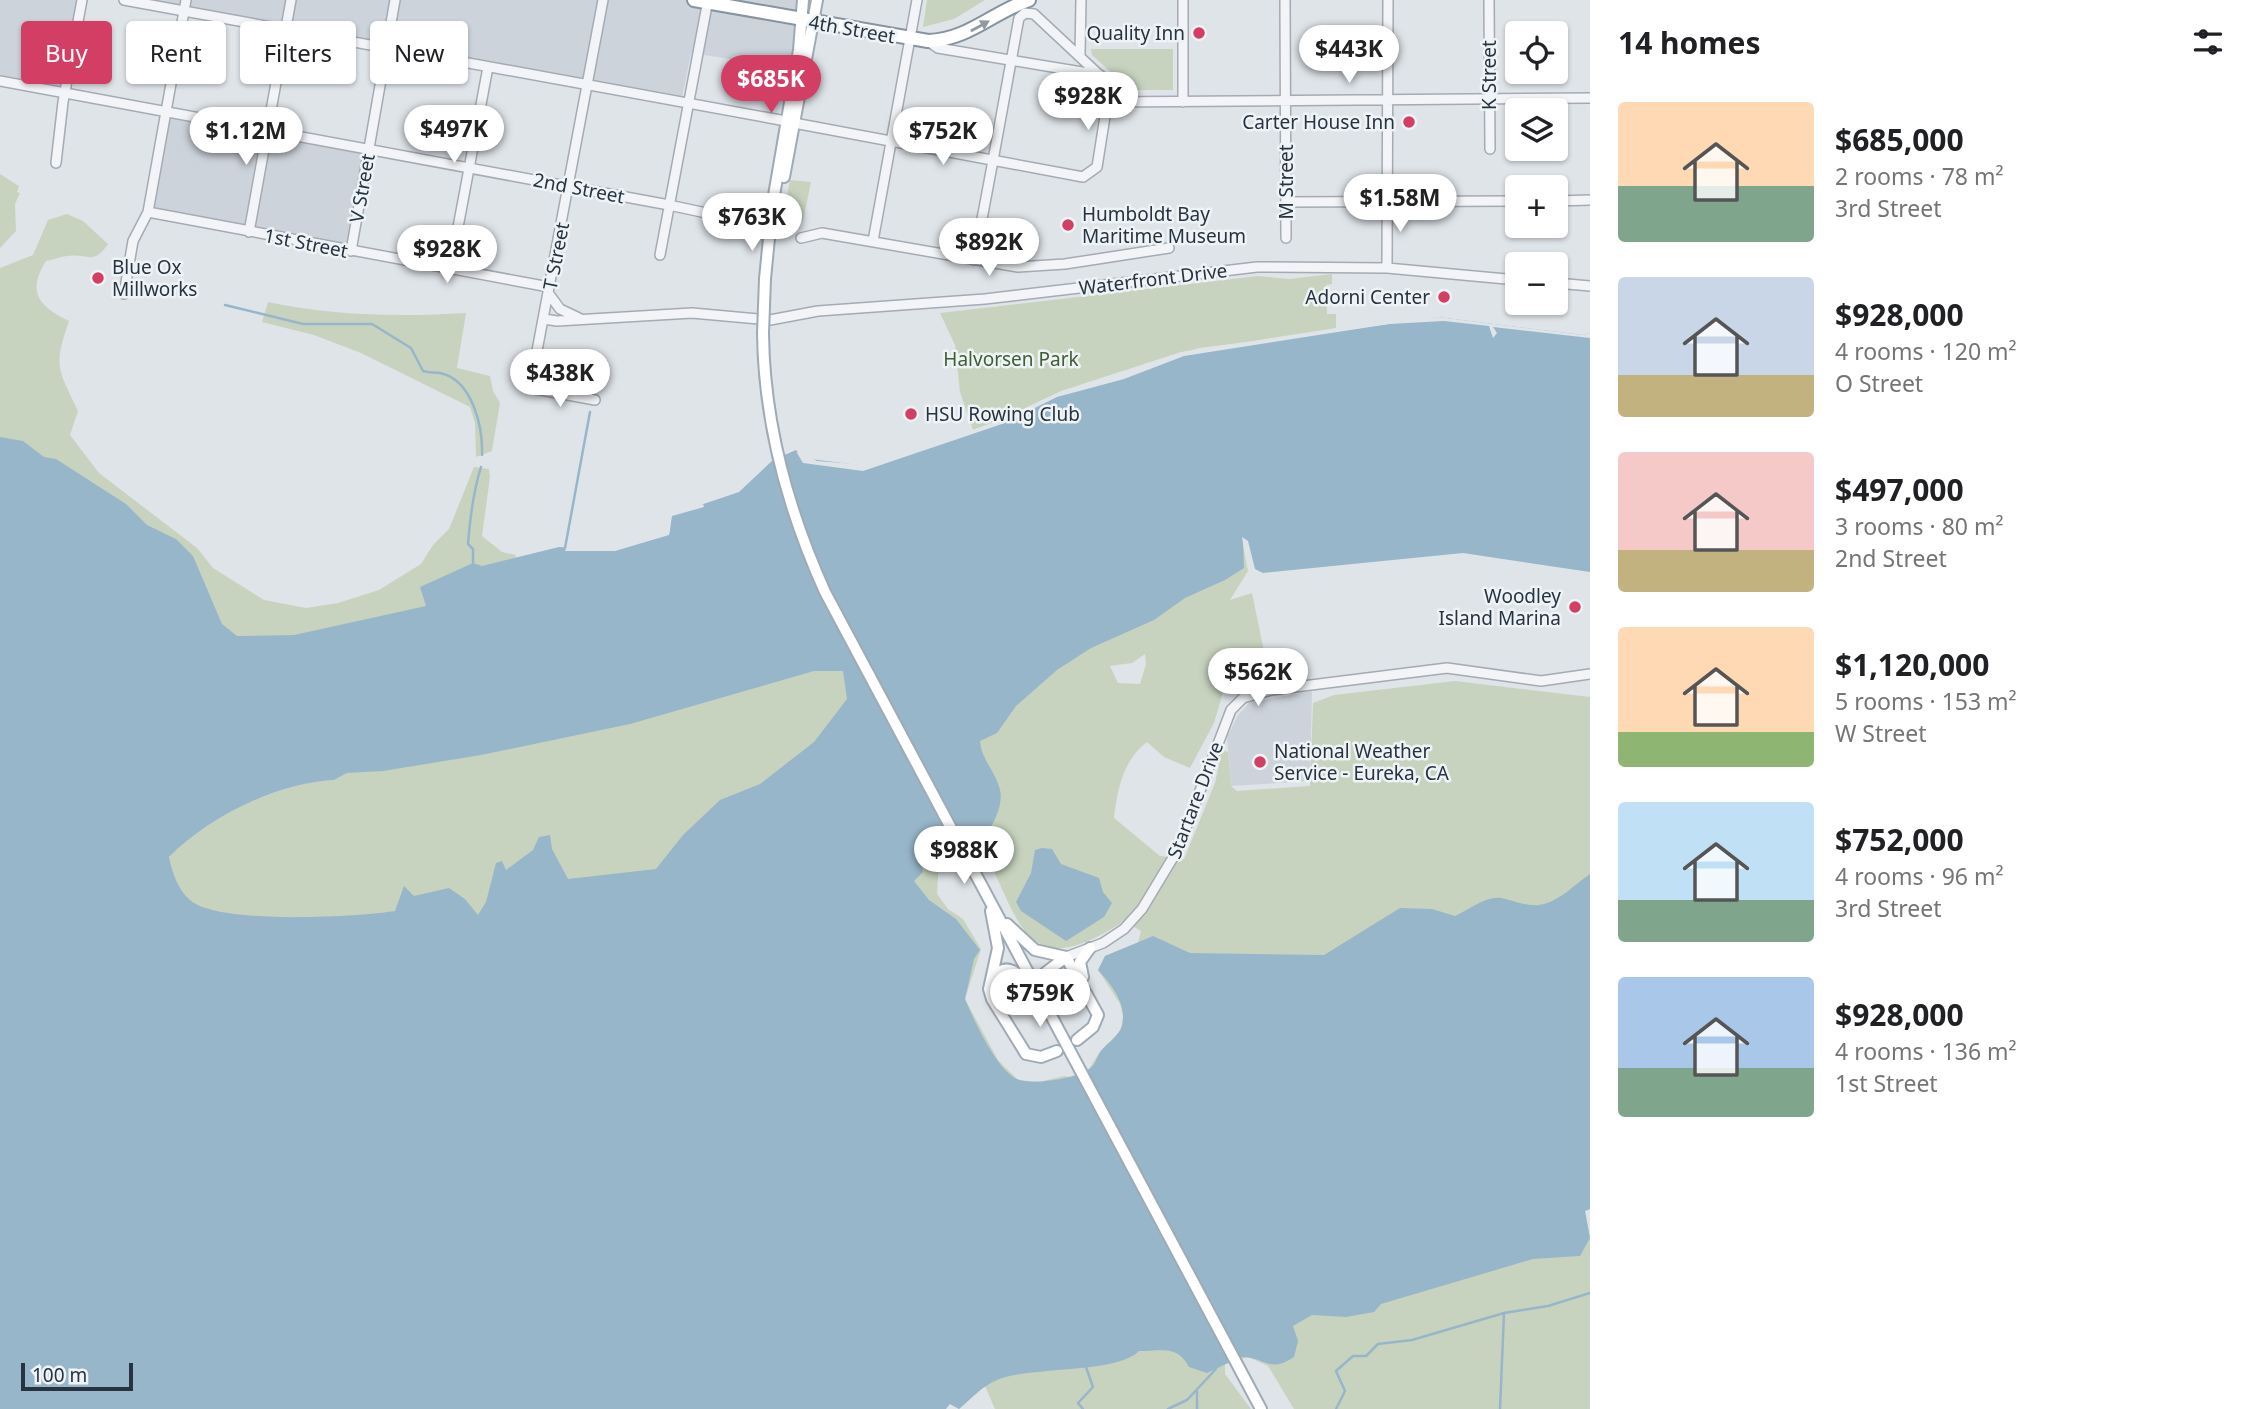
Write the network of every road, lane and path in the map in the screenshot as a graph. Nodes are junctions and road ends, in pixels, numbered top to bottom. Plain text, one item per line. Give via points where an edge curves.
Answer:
1 (82, 0) edge
2 (124, 0) edge
3 (186, 0) edge
4 (290, 0) edge
5 (395, 0) edge
6 (603, 0) edge
7 (694, 0) edge
8 (803, 0) edge
9 (817, 0) edge
10 (917, 0) edge
11 (1080, 0) edge
12 (1183, 0) edge
13 (1285, 0) edge
14 (1388, 0) edge
15 (1489, 0) edge
16 (708, 1) edge
17 (1023, 4) edge
18 (184, 11) junction
19 (286, 21) edge
20 (391, 21) edge
21 (240, 22) edge
22 (808, 22) junction
23 (909, 40) junction
24 (928, 41) junction
25 (1080, 55) junction
26 (1011, 59) junction
27 (468, 62) edge
28 (488, 66) junction
29 (1102, 75) junction
30 (0, 81) edge
31 (276, 84) edge
32 (380, 84) edge
33 (588, 85) junction
34 (65, 93) junction
35 (1590, 98) edge
36 (1489, 99) junction
37 (1389, 100) junction
38 (1286, 101) junction
39 (1109, 102) junction
40 (1183, 102) junction
41 (689, 103) junction
42 (165, 112) junction
43 (790, 122) junction
44 (268, 131) junction
45 (891, 142) junction
46 (369, 149) junction
47 (1490, 149) dead end
48 (993, 161) junction
49 (56, 163) dead end
50 (468, 168) junction
51 (569, 186) junction
52 (1590, 200) edge
53 (1505, 201) edge
54 (1568, 201) edge
55 (1287, 202) junction
56 (1386, 202) junction
57 (669, 205) junction
58 (148, 212) junction
59 (743, 226) dead end
60 (249, 232) junction
61 (801, 238) dead end
62 (1286, 238) dead end
63 (873, 241) junction
64 (1169, 248) dead end
65 (351, 251) junction
66 (660, 255) dead end
67 (974, 260) junction
68 (1387, 268) junction
69 (450, 270) junction
70 (1505, 279) edge
71 (1568, 284) edge
72 (1590, 286) edge
73 (549, 290) junction
74 (124, 294) dead end
75 (544, 319) junction
76 (581, 319) junction
77 (595, 400) dead end
78 (1590, 674) edge
79 (988, 898) junction
80 (1090, 948) junction
81 (1066, 957) junction
82 (992, 979) junction
83 (1087, 990) junction
84 (1044, 1003) junction
85 (1064, 1040) junction
86 (1077, 1040) dead end
87 (1057, 1051) dead end
88 (1261, 1409) edge

1 - 34 street
2 - 18 street
3 - 18 street
4 - 19 street
5 - 20 street, V Street
6 - 33 street, T Street
7 - 16 highway, 4th Street
8 - 22 main road
9 - 22 main road
10 - 23 street
11 - 25 street
12 - 40 street
13 - 38 street, M Street
14 - 37 street
15 - 36 street, K Street
16 - 22 highway, 4th Street
16 - 41 street
24 -> 17 highway, 4th Street via 964,35
17 - 25 street
17 - 26 street
18 - 21 street
18 - 42 street
22 - 23 highway, 4th Street
22 - 43 main road
23 - 24 highway, 4th Street
23 - 45 street
24 - 26 street, 4th Street via 938,48
25 - 29 street
26 - 29 street, 4th Street
26 - 48 street
27 - 28 street
28 - 33 street
28 - 50 street
29 - 39 street via 1111,88
30 - 34 street, 2nd Street
31 - 44 street
32 - 46 street, V Street
33 - 41 street
33 - 51 street, T Street
34 - 42 street, 2nd Street
34 - 49 street
35 - 36 street
36 - 37 street
36 - 47 street, K Street
37 - 38 street
37 - 56 street
38 - 40 street
38 - 55 street, M Street
39 - 40 street
39 - 48 street via 1097,167 1090,175
41 - 43 street
41 - 57 street
42 - 44 street, 2nd Street
42 - 58 street
43 - 45 street
43 - 79 main road, bridge via 765,279 763,341 779,463 825,592
44 - 46 street, 2nd Street
44 - 60 street
45 - 48 street
45 - 63 street
46 - 50 street, 2nd Street
46 - 65 street, V Street
48 - 67 street
50 - 51 street, 2nd Street
50 - 69 street
51 - 57 street, 2nd Street
51 - 73 street, T Street
52 - 54 street
53 - 56 street
55 - 56 street
55 - 62 street, M Street
56 - 68 street
57 - 59 street, 2nd Street via 734,219
57 - 66 street
58 - 60 street, 1st Street
58 - 74 street via 133,241
60 - 65 street, 1st Street
61 - 63 street via 816,233
63 - 67 street
64 - 67 street via 1042,266
65 - 69 street, 1st Street
68 - 70 street, Waterfront Drive
68 - 76 street, Waterfront Drive via 1257,267 985,299 818,311 770,320 700,313
69 - 73 street, 1st Street
71 - 72 street
73 - 75 street, T Street
73 - 76 street via 560,310
75 - 76 street, Waterfront Drive
75 - 77 street, T Street via 530,388
78 - 80 street, Startare Drive via 1541,681 1447,668 1271,690 1243,698 1227,717 1186,831 1155,893 1124,929
79 - 81 main road via 1023,942 1042,953
79 - 82 main road via 997,941
79 - 84 main road
80 - 81 street, Startare Drive
80 - 83 main road via 1080,965
81 - 83 main road
81 - 85 main road via 1047,969 1044,977
82 - 84 main road via 1001,969 1012,970
82 - 87 main road via 992,999 1023,1052 1041,1058
83 - 86 main road via 1097,1018
84 - 85 main road
85 - 88 main road

